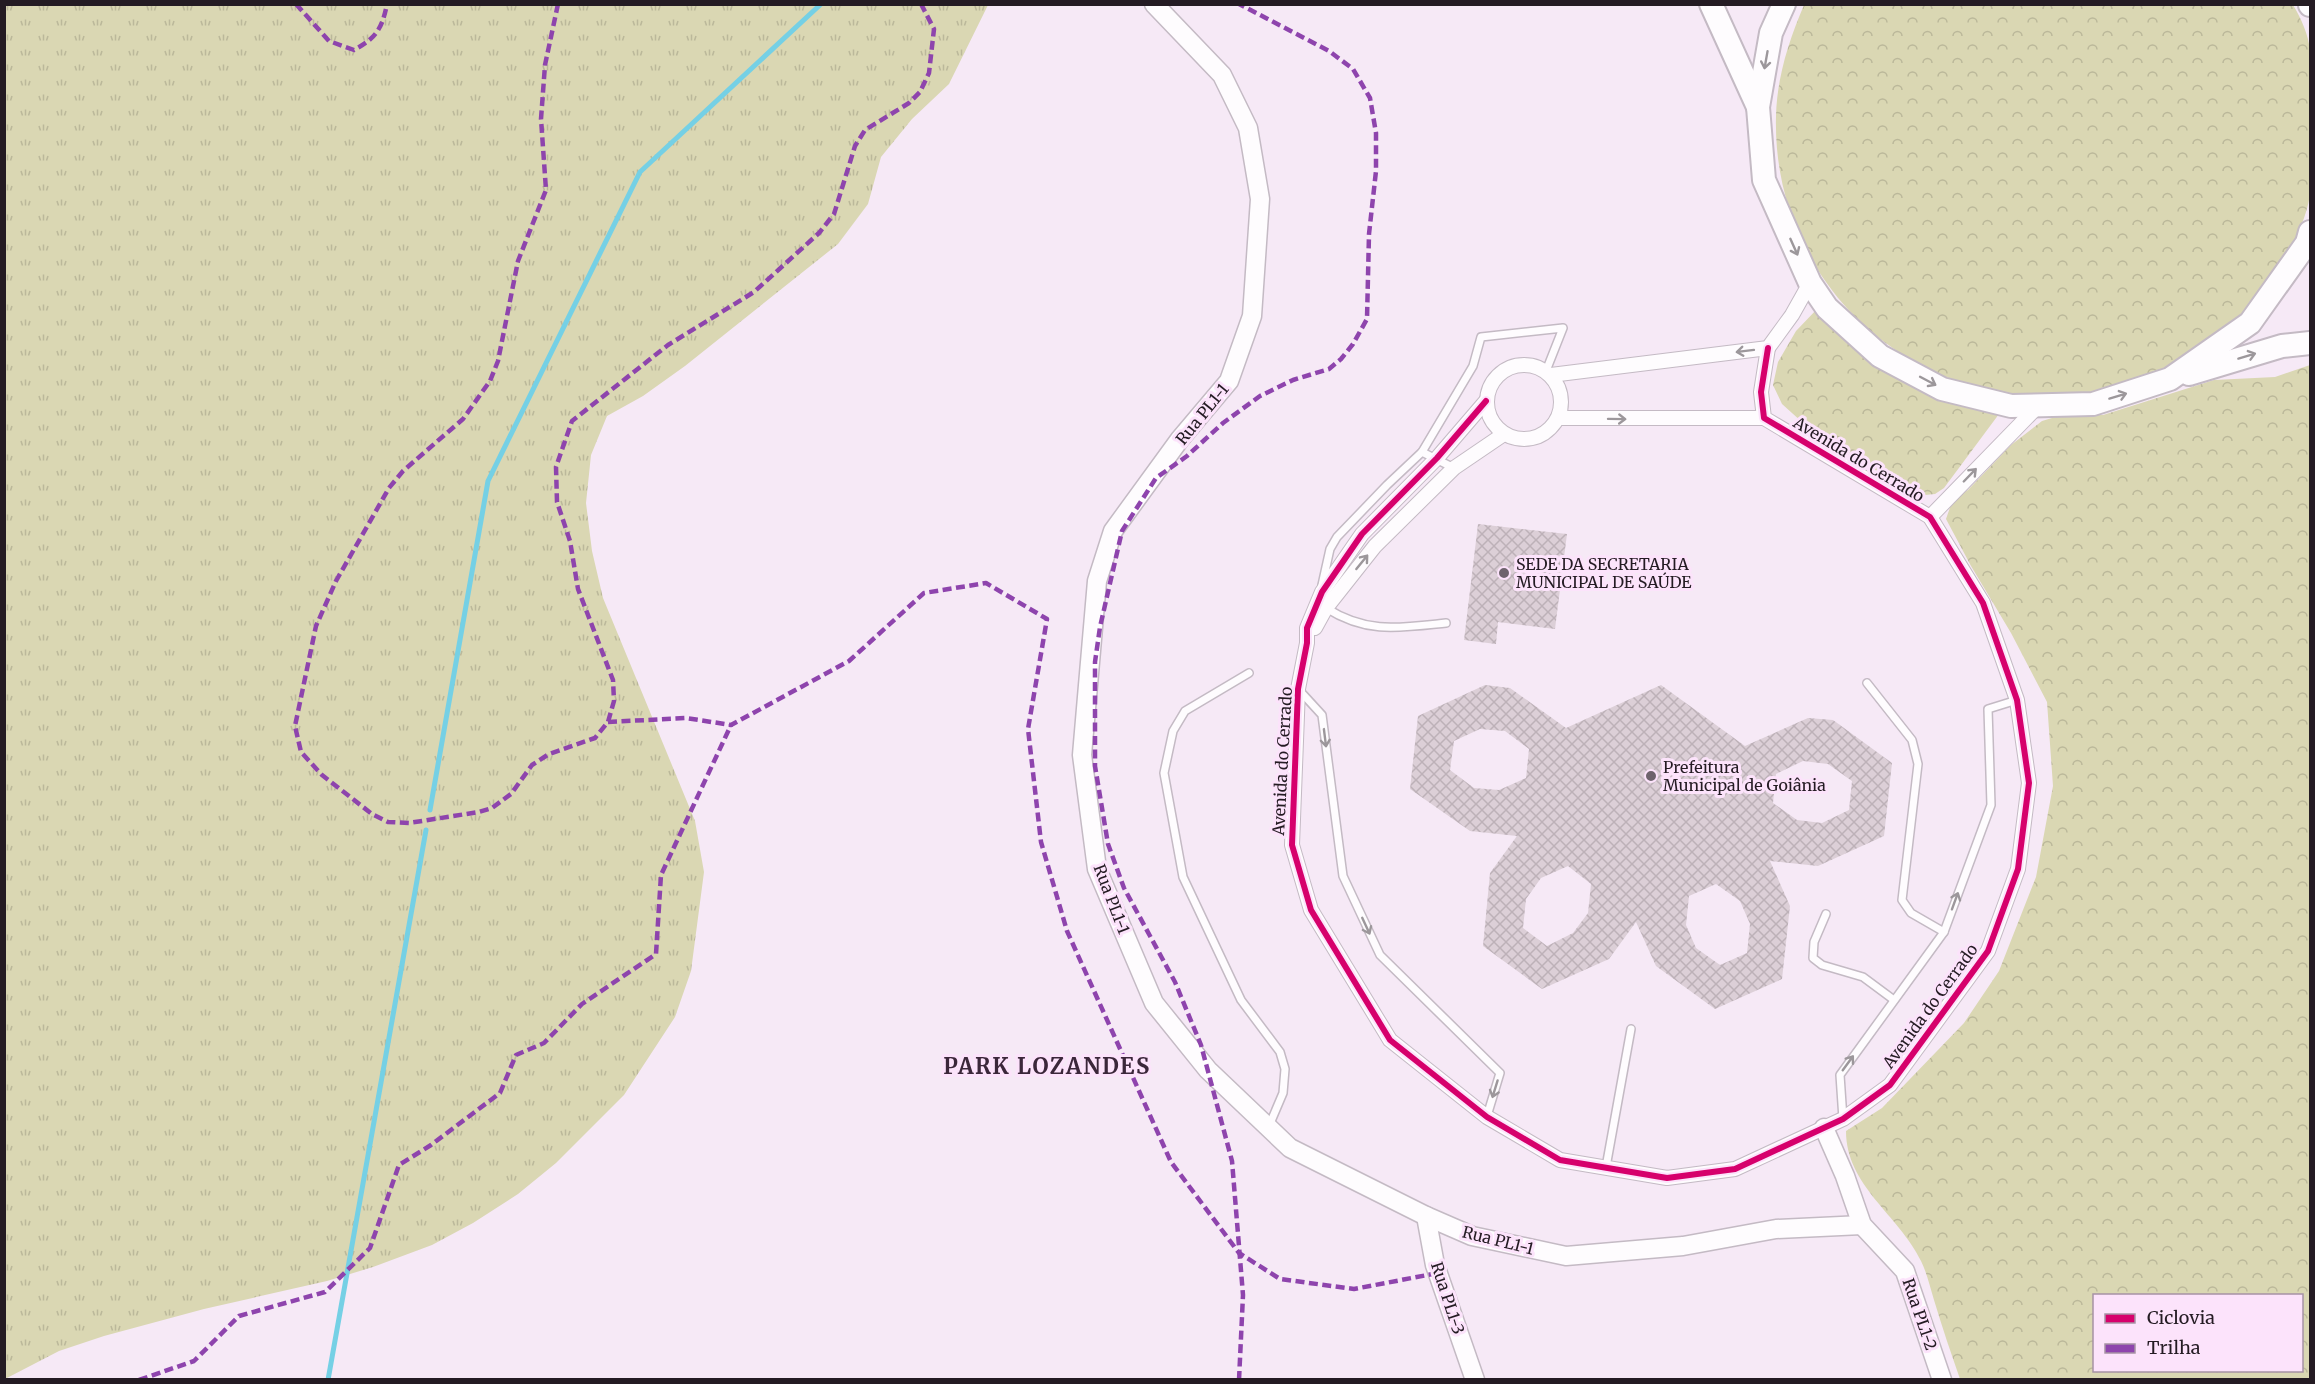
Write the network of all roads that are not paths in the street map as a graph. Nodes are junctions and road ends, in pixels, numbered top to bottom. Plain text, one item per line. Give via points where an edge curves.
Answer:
1 (1154, 4) edge
2 (1711, 4) edge
3 (1784, 4) edge
4 (1758, 107) junction
5 (2310, 232) edge
6 (1810, 283) junction
7 (2310, 343) edge
8 (1768, 348) junction
9 (1548, 373) junction
10 (2170, 380) junction
11 (1486, 401) junction
12 (2039, 405) junction
13 (1558, 418) junction
14 (1764, 418) junction
15 (1504, 434) junction
16 (1422, 452) junction
17 (1437, 458) junction
18 (1454, 468) junction
19 (1929, 517) junction
20 (1322, 592) junction
21 (1326, 608) junction
22 (1446, 623) dead end
23 (1307, 643) junction
24 (1249, 674) dead end
25 (1867, 683) dead end
26 (1298, 689) junction
27 (2017, 700) junction
28 (1826, 915) dead end
29 (1944, 932) junction
30 (1894, 1000) junction
31 (1631, 1029) dead end
32 (1486, 1117) junction
33 (1843, 1119) junction
34 (1269, 1127) junction
35 (1824, 1128) junction
36 (1605, 1167) junction
37 (1425, 1216) junction
38 (1862, 1225) junction
39 (1475, 1380) edge
40 (1942, 1380) edge

1 - 34 street, Rua PL1-1 via 1222,75 1248,128 1260,199 1252,316 1229,381 1113,531 1097,581 1082,754 1097,869 1154,1003 1208,1070
2 - 4 main road
3 -> 4 main road via 1771,33
4 -> 6 main road via 1764,180
5 - 10 main road via 2307,243 2250,323
6 - 8 street
6 -> 12 main road via 1827,308 1880,356 1942,389 2011,406
10 -> 7 main road via 2282,346
8 -> 9 street
8 - 14 street via 1761,392
9 - 11 street via 1527,365 1507,368 1493,382
9 - 13 street via 1562,396
9 - 16 lane via 1563,328 1481,337 1473,366
12 -> 10 main road via 2093,404
11 - 15 street via 1488,414
11 - 17 street, Avenida do Cerrado
19 -> 12 street, Avenida do Cerrado
13 -> 14 street
13 - 15 street via 1541,436 1528,440
14 - 19 street, Avenida do Cerrado
15 - 18 street, Avenida do Cerrado
16 - 17 lane
16 - 20 lane via 1337,537 1328,555
17 - 18 lane
17 - 20 street, Avenida do Cerrado via 1362,534
21 -> 18 street, Avenida do Cerrado via 1375,546
19 - 27 street, Avenida do Cerrado via 1983,603
20 - 21 lane
20 - 23 street, Avenida do Cerrado via 1307,628
21 - 22 lane via 1347,619 1390,629
21 - 23 street, Avenida do Cerrado
23 - 26 street, Avenida do Cerrado
24 - 34 lane via 1185,711 1173,731 1164,773 1183,877 1241,1000 1280,1052 1285,1069 1283,1093
25 - 29 lane via 1912,740 1918,764 1902,900 1911,913
26 - 32 street, Avenida do Cerrado via 1292,845 1311,910 1390,1040
26 -> 32 lane, Avenida do Cerrado via 1322,715 1343,876 1380,955 1500,1073
29 -> 27 lane, Avenida do Cerrado via 1991,805 1988,709
27 - 33 street, Avenida do Cerrado via 2029,783 2018,869 1988,951 1890,1085
28 - 30 lane via 1814,942 1813,958 1822,965 1863,977
29 - 30 lane, Avenida do Cerrado
33 -> 30 lane, Avenida do Cerrado via 1840,1075
31 - 36 lane
32 - 36 street, Avenida do Cerrado via 1560,1160
33 - 35 street, Avenida do Cerrado
34 - 37 street, Rua PL1-1 via 1290,1148
35 - 36 street, Avenida do Cerrado via 1735,1169 1667,1178
35 - 38 street, Rua PL1-2
37 - 38 street, Rua PL1-1 via 1472,1236 1566,1256 1683,1246 1776,1229
37 - 39 street, Rua PL1-3 via 1435,1266
38 - 40 street, Rua PL1-2 via 1905,1271

